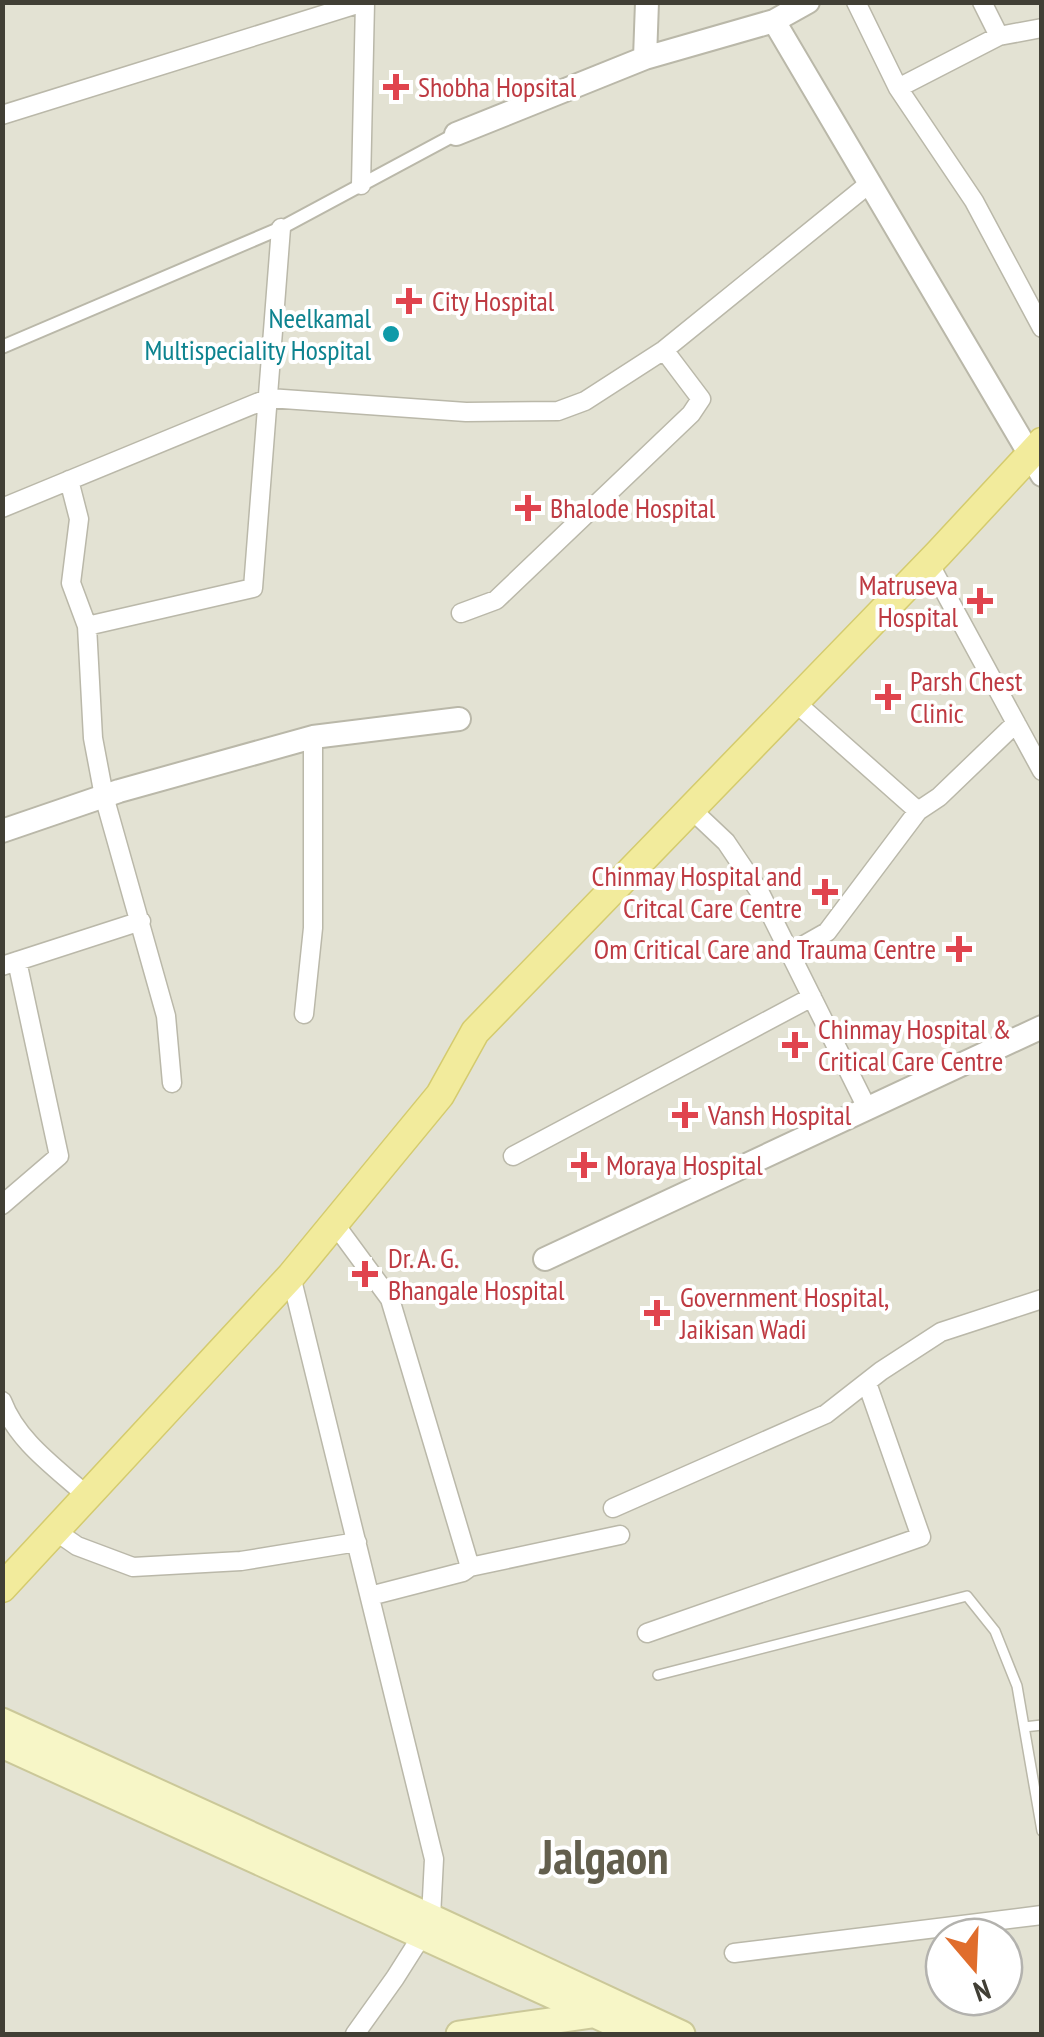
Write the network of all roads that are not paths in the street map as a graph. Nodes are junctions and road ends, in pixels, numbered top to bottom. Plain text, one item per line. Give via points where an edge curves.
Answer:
1 (364, 2) edge
2 (647, 2) edge
3 (808, 2) edge
4 (856, 2) edge
5 (982, 2) edge
6 (774, 20) junction
7 (1042, 28) edge
8 (999, 36) junction
9 (645, 58) junction
10 (898, 88) junction
11 (2, 116) edge
12 (456, 134) joint
13 (870, 182) junction
14 (361, 185) junction
15 (281, 228) junction
16 (1042, 328) edge
17 (2, 347) edge
18 (664, 350) junction
19 (269, 398) junction
20 (1038, 457) edge
21 (69, 480) junction
22 (2, 508) edge
23 (929, 563) junction
24 (461, 613) dead end
25 (88, 626) junction
26 (794, 702) junction
27 (459, 719) dead end
28 (1016, 723) junction
29 (313, 738) junction
30 (1042, 771) edge
31 (104, 796) junction
32 (691, 810) junction
33 (918, 811) junction
34 (2, 831) edge
35 (141, 921) junction
36 (790, 953) junction
37 (10, 963) edge
38 (812, 997) junction
39 (304, 1014) dead end
40 (1042, 1026) edge
41 (172, 1083) dead end
42 (867, 1108) junction
43 (514, 1156) dead end
44 (2, 1205) edge
45 (334, 1223) junction
46 (545, 1259) dead end
47 (290, 1276) junction
48 (1042, 1299) edge
49 (867, 1383) junction
50 (2, 1401) edge
51 (86, 1496) junction
52 (613, 1508) dead end
53 (54, 1530) junction
54 (620, 1535) dead end
55 (358, 1542) junction
56 (470, 1567) junction
57 (2, 1588) edge
58 (370, 1596) junction
59 (647, 1633) dead end
60 (658, 1675) dead end
61 (2, 1721) edge
62 (1042, 1725) edge
63 (1024, 1727) junction
64 (2, 1745) edge
65 (1042, 1831) edge
66 (1042, 1915) edge
67 (426, 1927) junction
68 (734, 1953) dead end
69 (594, 2015) junction
70 (634, 2022) edge
71 (486, 2033) edge
72 (355, 2034) edge
73 (458, 2034) edge
74 (682, 2034) edge

1 - 11 street
1 - 14 street
2 - 9 street
3 - 6 street
4 - 10 street
5 - 8 street
6 - 9 street
6 - 13 street
7 - 8 street
8 - 10 street
9 - 12 street
10 - 16 street via 974,202
12 - 14 street
13 - 18 street
13 - 20 street
14 - 15 street
15 - 17 street
15 - 19 street
18 - 19 street via 585,401 558,410 466,412
18 - 24 street via 701,399 691,414 496,600
19 - 21 street
19 - 25 street via 253,588
20 - 23 main road
21 - 22 street
21 - 25 street via 80,519 71,583
23 - 26 main road
23 - 28 street
25 - 31 street
26 - 32 main road
26 - 33 street
27 - 29 street
28 - 30 street
28 - 33 street
29 - 31 street
29 - 39 street via 313,928
31 - 34 street
31 - 35 street
32 - 36 street via 726,842
32 - 45 main road via 475,1032 440,1095
33 - 36 street via 827,932
35 - 37 street
35 - 41 street via 166,1016
36 - 38 street
37 - 44 street via 59,1156
38 - 42 street
38 - 43 street
40 - 42 street
42 - 46 street
45 - 47 main road
45 - 56 street via 390,1299
47 - 51 main road
47 - 55 street
48 - 49 street via 941,1332
49 - 52 street via 826,1414
49 - 59 street via 921,1537
50 - 51 street via 27,1441
51 - 53 main road
53 - 55 street via 133,1567 241,1561
53 - 57 main road
54 - 56 street
55 - 58 street
56 - 58 street
58 - 67 street via 434,1859
60 - 63 lane via 967,1596 995,1631 1017,1686
61 - 67 main road
62 - 63 lane
63 - 65 lane
64 - 67 main road
66 - 68 street
67 - 69 main road
67 - 70 main road
67 - 72 street
69 - 70 main road
69 - 71 main road
70 - 74 main road
71 - 73 main road

